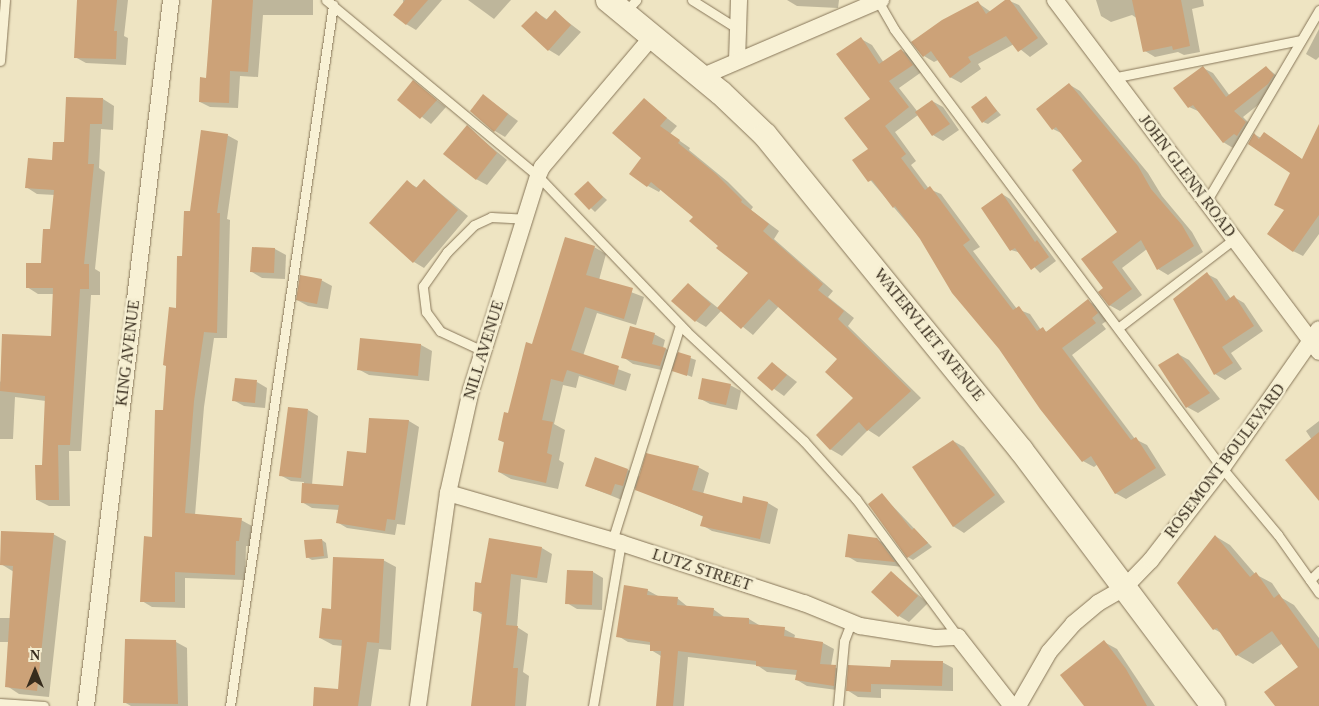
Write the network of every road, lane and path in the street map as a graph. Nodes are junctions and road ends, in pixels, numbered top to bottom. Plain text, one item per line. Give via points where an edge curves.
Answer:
1 (5, 0) edge
2 (171, 0) edge
3 (692, 0) edge
4 (739, 0) edge
5 (1056, 0) edge
6 (880, 1) edge
7 (329, 3) edge
8 (623, 4) edge
9 (1319, 10) edge
10 (738, 28) junction
11 (652, 37) junction
12 (1301, 40) junction
13 (0, 61) edge
14 (737, 61) junction
15 (701, 77) junction
16 (1112, 78) junction
17 (538, 176) junction
18 (1206, 202) junction
19 (525, 219) junction
20 (1234, 239) junction
21 (680, 325) junction
22 (1118, 328) junction
23 (1316, 341) edge
24 (483, 351) junction
25 (1222, 468) junction
26 (448, 493) junction
27 (616, 542) junction
28 (1319, 571) edge
29 (1310, 580) junction
30 (1124, 588) junction
31 (1319, 593) edge
32 (851, 622) junction
33 (958, 637) junction
34 (0, 703) edge
35 (44, 706) edge
36 (86, 706) edge
37 (230, 706) edge
38 (418, 706) edge
39 (593, 706) edge
40 (838, 706) edge
41 (1012, 706) edge
42 (1018, 706) edge
43 (1213, 706) edge

1 - 13 lane
2 - 36 street, KING AVENUE
3 - 10 lane
4 - 10 street
5 - 16 street, JOHN GLENN ROAD
6 - 14 street
6 - 22 lane via 894,29
7 - 17 lane
7 - 37 lane
8 - 11 street, WATERVLIET AVENUE
9 - 12 lane
10 - 14 street
11 - 15 street, WATERVLIET AVENUE
11 - 17 street, NILL AVENUE via 542,167
12 - 16 lane
12 - 18 lane
14 - 15 street
15 - 30 street, WATERVLIET AVENUE via 765,135 838,222 1021,450
16 - 18 street, JOHN GLENN ROAD
17 - 19 street, NILL AVENUE
17 - 21 lane
18 - 20 street, JOHN GLENN ROAD
19 - 24 street, NILL AVENUE
19 - 24 lane via 491,217 474,225 447,252 423,286 426,312 440,332
20 - 22 lane
20 - 23 street, JOHN GLENN ROAD
21 - 27 lane
21 - 33 lane via 804,441 856,499
22 - 25 lane
23 - 25 street, ROSEMONT BOULEVARD
24 - 26 street, NILL AVENUE
25 - 29 lane
25 - 30 street, ROSEMONT BOULEVARD
26 - 27 street, LUTZ STREET
26 - 38 street, NILL AVENUE
27 - 32 street, LUTZ STREET via 804,603
27 - 39 lane
28 - 29 lane
29 - 31 lane
30 - 42 street, ROSEMONT BOULEVARD via 1073,624 1049,652
30 - 43 street, WATERVLIET AVENUE
32 - 33 street, LUTZ STREET via 879,631
32 - 40 lane via 844,641
33 - 41 street
34 - 35 lane

